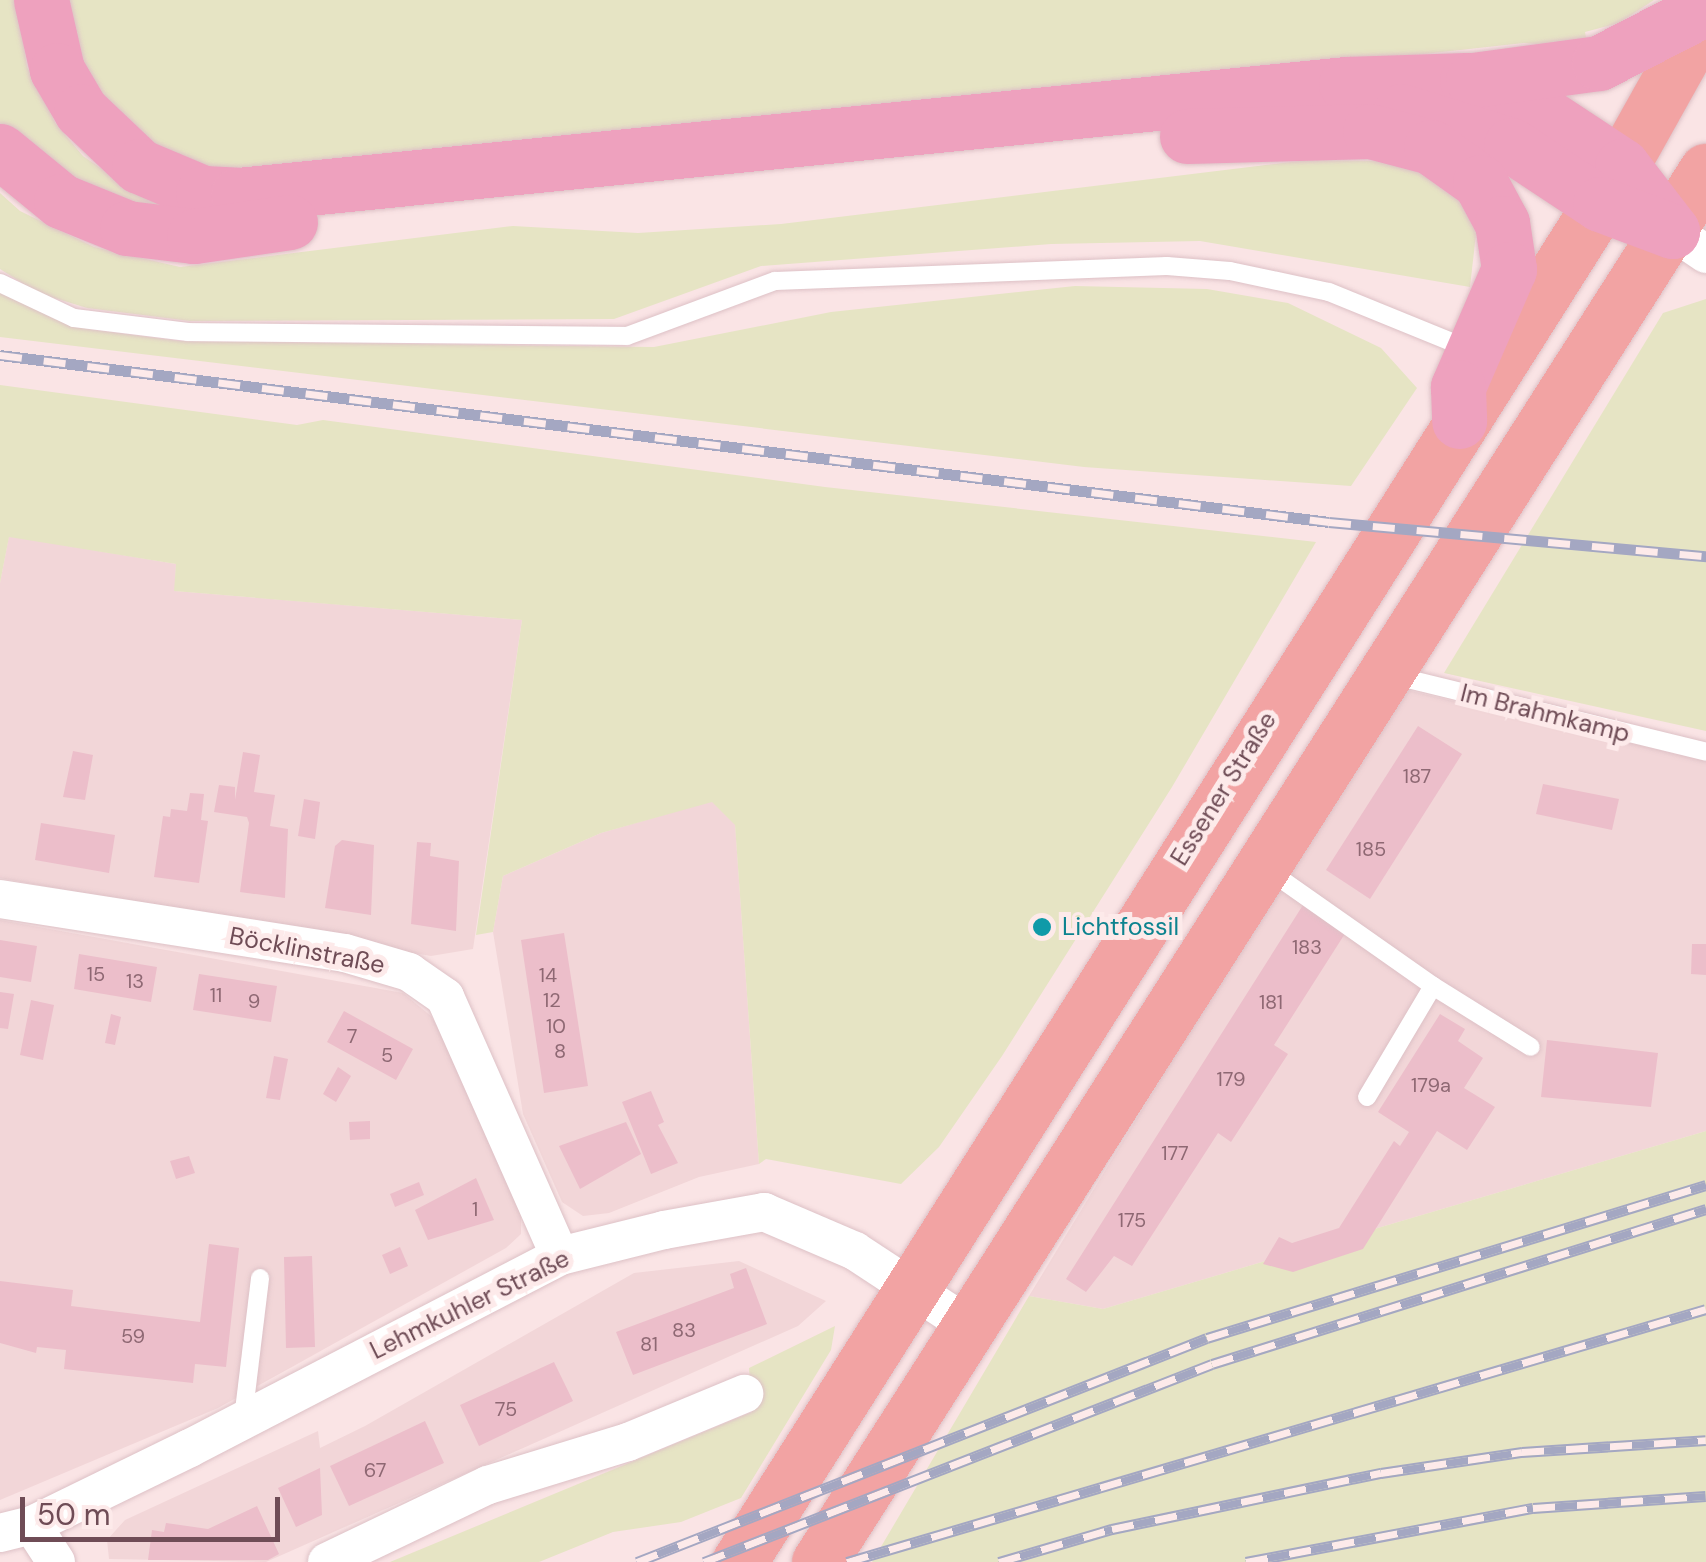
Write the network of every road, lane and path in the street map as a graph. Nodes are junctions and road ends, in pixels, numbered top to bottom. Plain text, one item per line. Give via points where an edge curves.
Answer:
1 (42, 0) edge
2 (1706, 11) edge
3 (1467, 80) junction
4 (1240, 132) junction
5 (0, 151) edge
6 (1706, 172) edge
7 (1611, 185) junction
8 (1689, 242) edge
9 (0, 283) edge
10 (1474, 352) junction
11 (1459, 421) junction
12 (1385, 673) junction
13 (1706, 752) edge
14 (1264, 867) junction
15 (0, 899) edge
16 (1433, 986) junction
17 (1531, 1047) dead end
18 (1366, 1096) dead end
19 (560, 1256) junction
20 (260, 1278) dead end
21 (907, 1290) junction
22 (972, 1328) junction
23 (744, 1394) dead end
24 (242, 1419) junction
25 (16, 1529) edge
26 (56, 1562) edge
27 (327, 1562) edge
28 (739, 1562) edge
29 (818, 1562) edge

1 - 3 highway via 57,70 81,111 114,146 139,166 203,193 238,195 1346,84
2 - 3 highway via 1599,63
2 - 7 main road, Essener Straße
3 - 7 highway via 1522,100
4 - 5 highway via 527,196 194,236 127,228 60,202
4 - 7 highway via 1321,113 1396,110
4 - 10 highway via 1370,131 1431,147 1480,182 1502,223 1509,269
6 - 8 main road
7 - 8 highway
7 - 11 main road, Essener Straße
8 - 12 main road
9 - 10 lane via 74,318 188,332 627,336 775,281 1168,266 1330,292
10 - 11 highway via 1458,387
11 - 21 main road, Essener Straße
12 - 13 lane, Im Brahmkamp
12 - 14 main road
14 - 16 lane
14 - 22 main road
15 - 19 street, Böcklinstraße via 345,954 410,972 446,997
16 - 17 lane
16 - 18 lane
19 - 21 street, Lehmkuhler Straße via 764,1212 854,1251
19 - 24 street, Lehmkuhler Straße
20 - 24 lane
21 - 22 street, Lehmkuhler Straße
21 - 28 main road, Essener Straße
22 - 29 main road
23 - 27 street via 628,1442 488,1484
24 - 25 street, Lehmkuhler Straße
25 - 26 street, Lehmkuhler Straße

